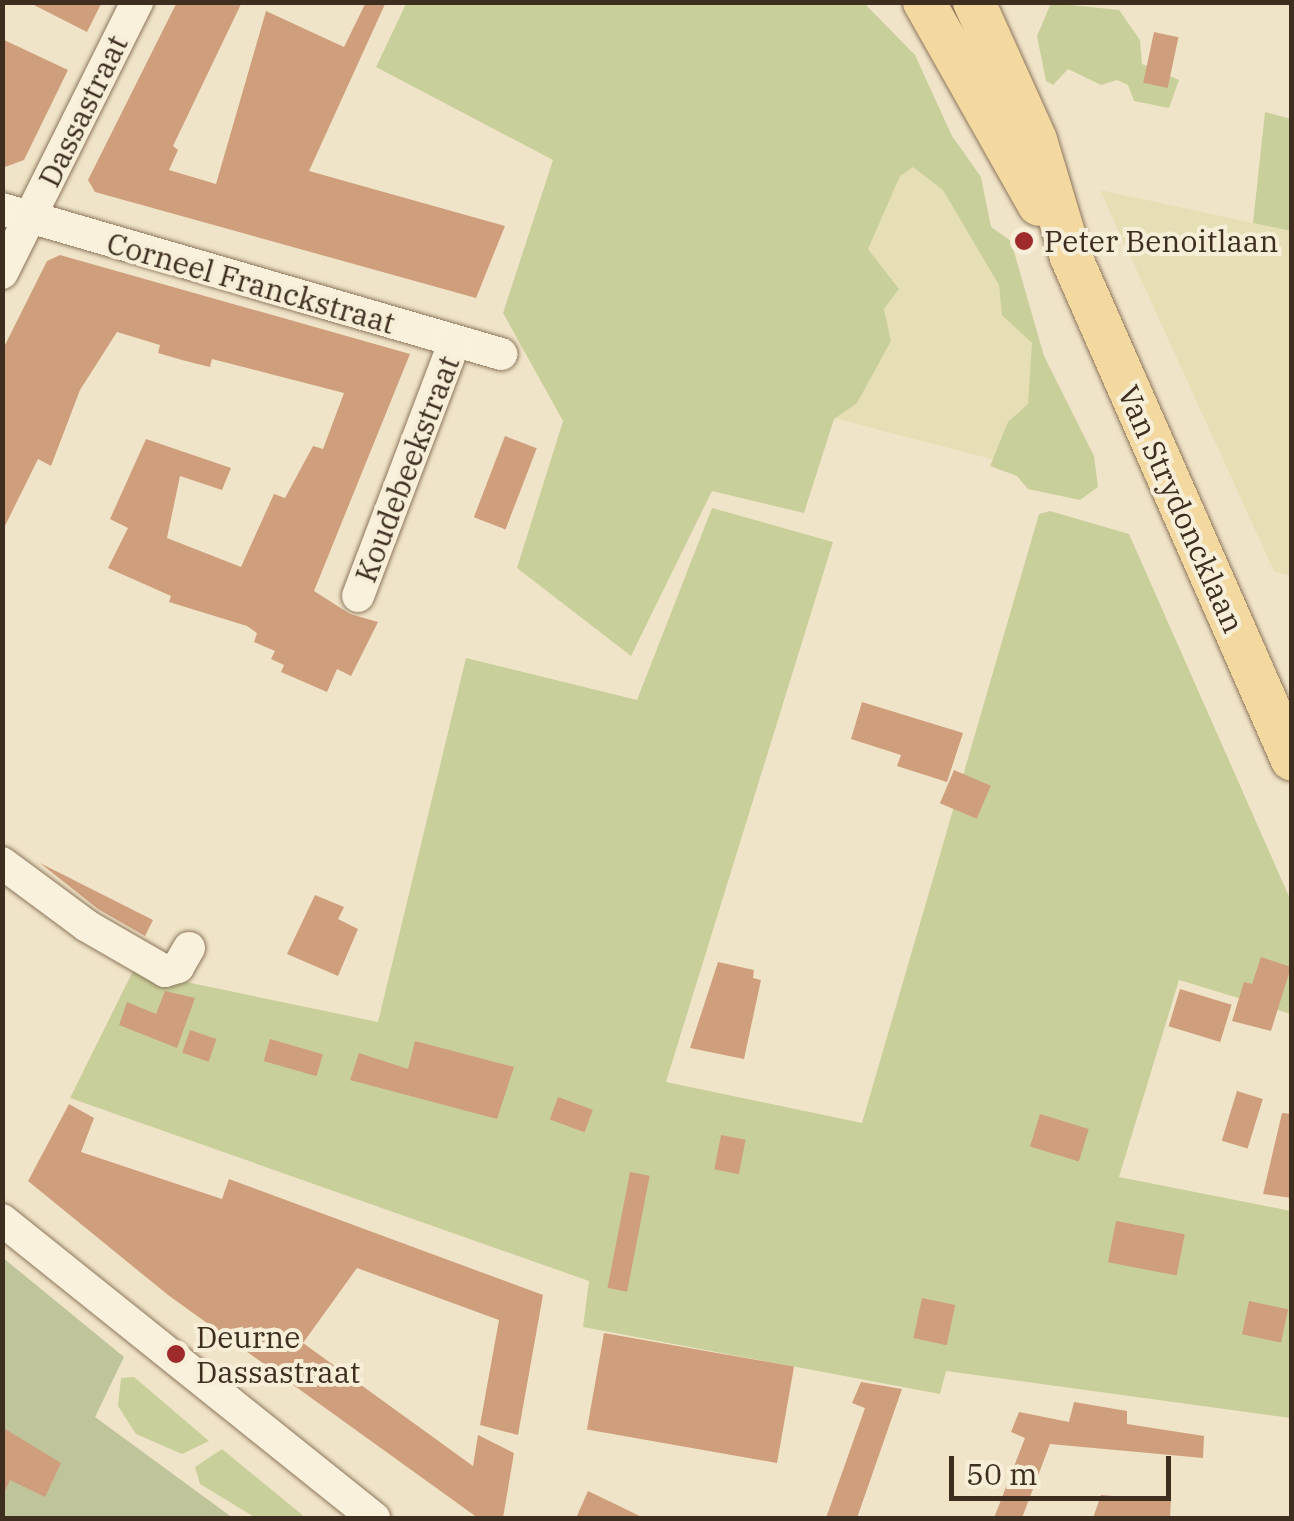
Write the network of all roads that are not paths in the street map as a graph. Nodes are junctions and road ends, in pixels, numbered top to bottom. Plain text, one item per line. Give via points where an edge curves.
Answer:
1 (137, 2) edge
2 (924, 2) edge
3 (974, 2) edge
4 (16, 214) edge
5 (1071, 257) junction
6 (2, 273) edge
7 (455, 341) junction
8 (501, 354) dead end
9 (358, 596) dead end
10 (1292, 760) edge
11 (2, 863) edge
12 (190, 948) dead end
13 (2, 1220) edge
14 (374, 1518) edge

1 - 4 street, Dassastraat
2 - 5 main road, Van Strydoncklaan
3 - 5 main road, Van Strydoncklaan via 1036,140
4 - 6 street, Dassastraat
4 - 7 street, Corneel Franckstraat
5 - 10 main road, Van Strydoncklaan
7 - 8 street, Corneel Franckstraat
7 - 9 street, Koudebeekstraat
11 - 12 street via 87,926 166,972
13 - 14 street

